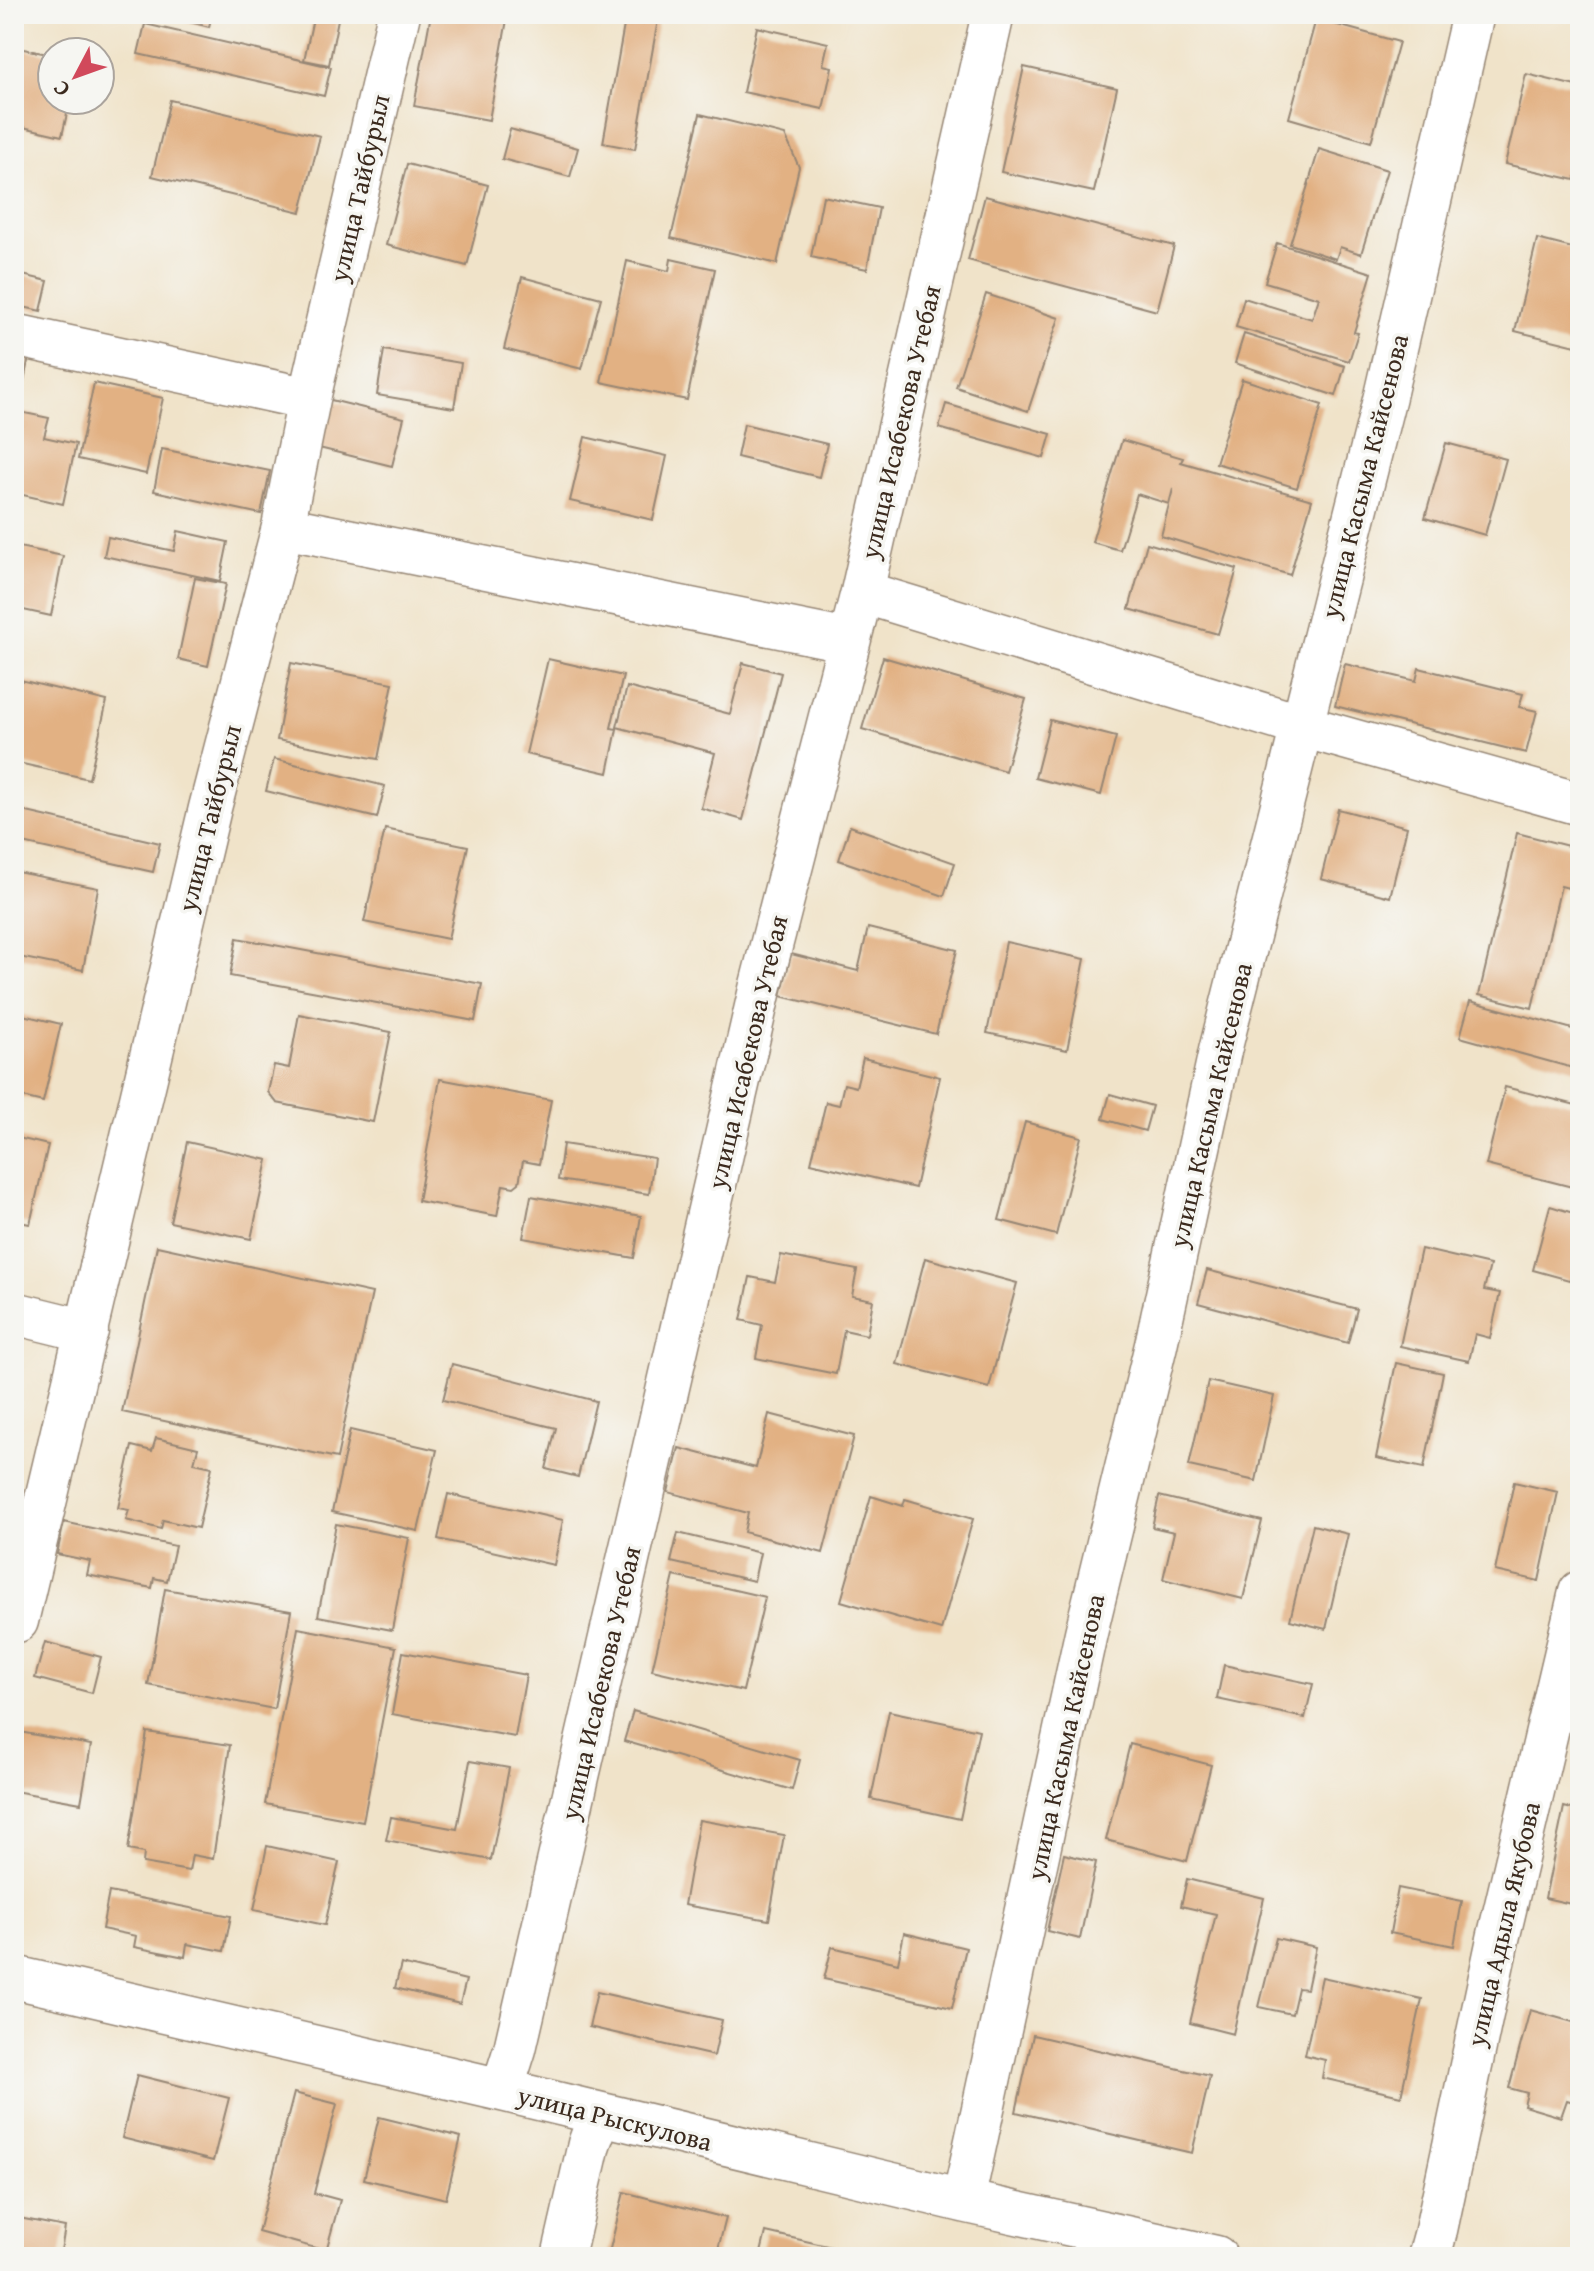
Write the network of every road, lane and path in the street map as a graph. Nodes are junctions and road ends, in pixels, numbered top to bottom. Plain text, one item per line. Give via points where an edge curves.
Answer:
1 (399, 14) edge
2 (993, 14) edge
3 (1473, 14) edge
4 (14, 335) edge
5 (309, 399) junction
6 (283, 527) junction
7 (862, 592) junction
8 (849, 641) junction
9 (1302, 726) junction
10 (1580, 804) edge
11 (14, 1313) edge
12 (87, 1331) junction
13 (1580, 1592) edge
14 (17, 1621) dead end
15 (14, 1977) edge
16 (502, 2090) junction
17 (600, 2114) junction
18 (963, 2201) junction
19 (563, 2257) edge
20 (1216, 2257) edge
21 (1429, 2257) edge

1 - 5 street, улица Тайбурыл
2 - 7 street, улица Исабекова Утебая
3 - 9 street, улица Касыма Кайсенова
4 - 5 street
5 - 6 street, улица Тайбурыл
6 - 8 street
6 - 12 street, улица Тайбурыл via 210,808
7 - 8 street, улица Исабекова Утебая
7 - 9 street
8 - 16 street, улица Исабекова Утебая via 761,985
9 - 10 street
9 - 18 street, улица Касыма Кайсенова via 1220,1051 1086,1633
11 - 12 street
12 - 14 street, улица Тайбурыл
13 - 21 street, улица Адыла Якубова
15 - 16 street, улица Рыскулова
16 - 17 street, улица Рыскулова
17 - 18 street, улица Рыскулова
17 - 19 street
18 - 20 street, улица Рыскулова

